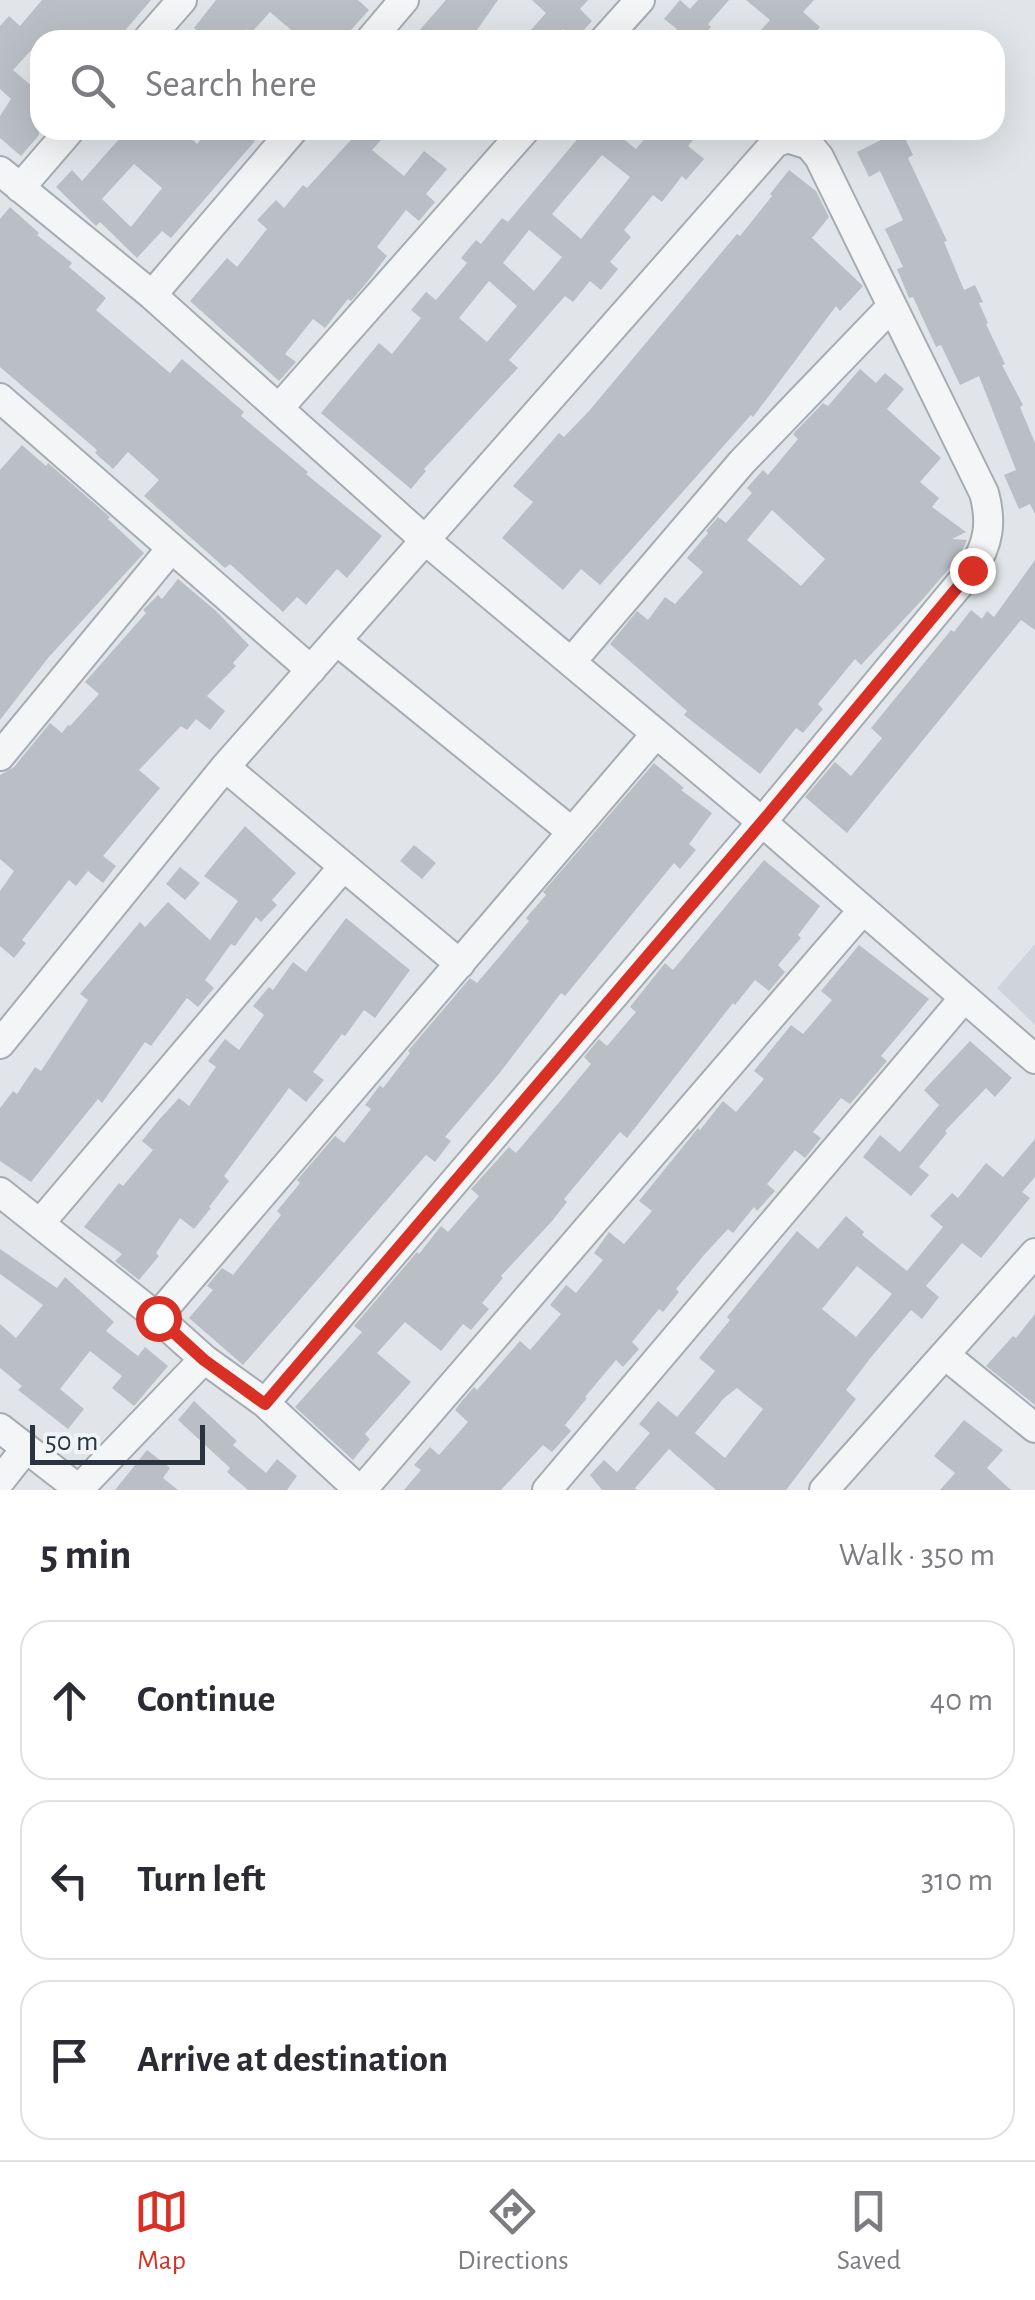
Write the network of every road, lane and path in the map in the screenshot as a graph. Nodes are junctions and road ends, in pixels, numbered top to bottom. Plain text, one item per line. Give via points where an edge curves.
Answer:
1 (182, 0) edge
2 (404, 0) edge
3 (640, 0) edge
4 (156, 30) edge
5 (378, 30) edge
6 (613, 30) edge
7 (58, 140) edge
8 (284, 140) edge
9 (516, 140) edge
10 (782, 140) edge
11 (801, 140) edge
12 (10, 180) edge
13 (152, 295) junction
14 (892, 306) junction
15 (0, 398) edge
16 (279, 408) junction
17 (425, 540) junction
18 (170, 550) junction
19 (336, 641) junction
20 (572, 661) junction
21 (311, 670) junction
22 (655, 735) junction
23 (0, 756) edge
24 (225, 767) junction
25 (762, 822) junction
26 (572, 832) junction
27 (343, 866) junction
28 (862, 911) junction
29 (460, 964) junction
30 (964, 998) junction
31 (0, 1044) edge
32 (1035, 1058) edge
33 (0, 1192) edge
34 (41, 1222) junction
35 (1035, 1253) edge
36 (158, 1318) junction
37 (946, 1356) junction
38 (204, 1360) junction
39 (265, 1404) junction
40 (0, 1428) edge
41 (1035, 1428) edge
42 (26, 1448) junction
43 (0, 1481) edge
44 (79, 1490) edge
45 (360, 1490) edge
46 (547, 1490) edge
47 (824, 1490) edge

1 - 4 street
2 - 5 street
3 - 6 street
7 - 12 street
8 - 13 street
9 - 16 street
10 - 17 street
11 - 14 street via 818,156
12 - 13 street
13 - 16 street
14 - 20 street via 742,462
14 - 25 street via 984,493 987,542 972,570
15 - 18 street
16 - 17 street
17 - 19 street
17 - 20 street
18 - 21 street
18 - 23 street
19 - 21 street
19 - 26 street
20 - 22 street
21 - 24 street
22 - 25 street
22 - 26 street
24 - 27 street
24 - 31 street
25 - 28 street
25 - 39 street
26 - 29 street
27 - 29 street
27 - 34 street
28 - 30 street
28 - 45 street
29 - 36 street
30 - 32 street
30 - 46 street
33 - 34 street
34 - 36 street
35 - 37 street
36 - 38 street
37 - 41 street
37 - 47 street
38 - 39 street
38 - 44 street
39 - 45 street
40 - 42 street
42 - 43 street
42 - 44 street

